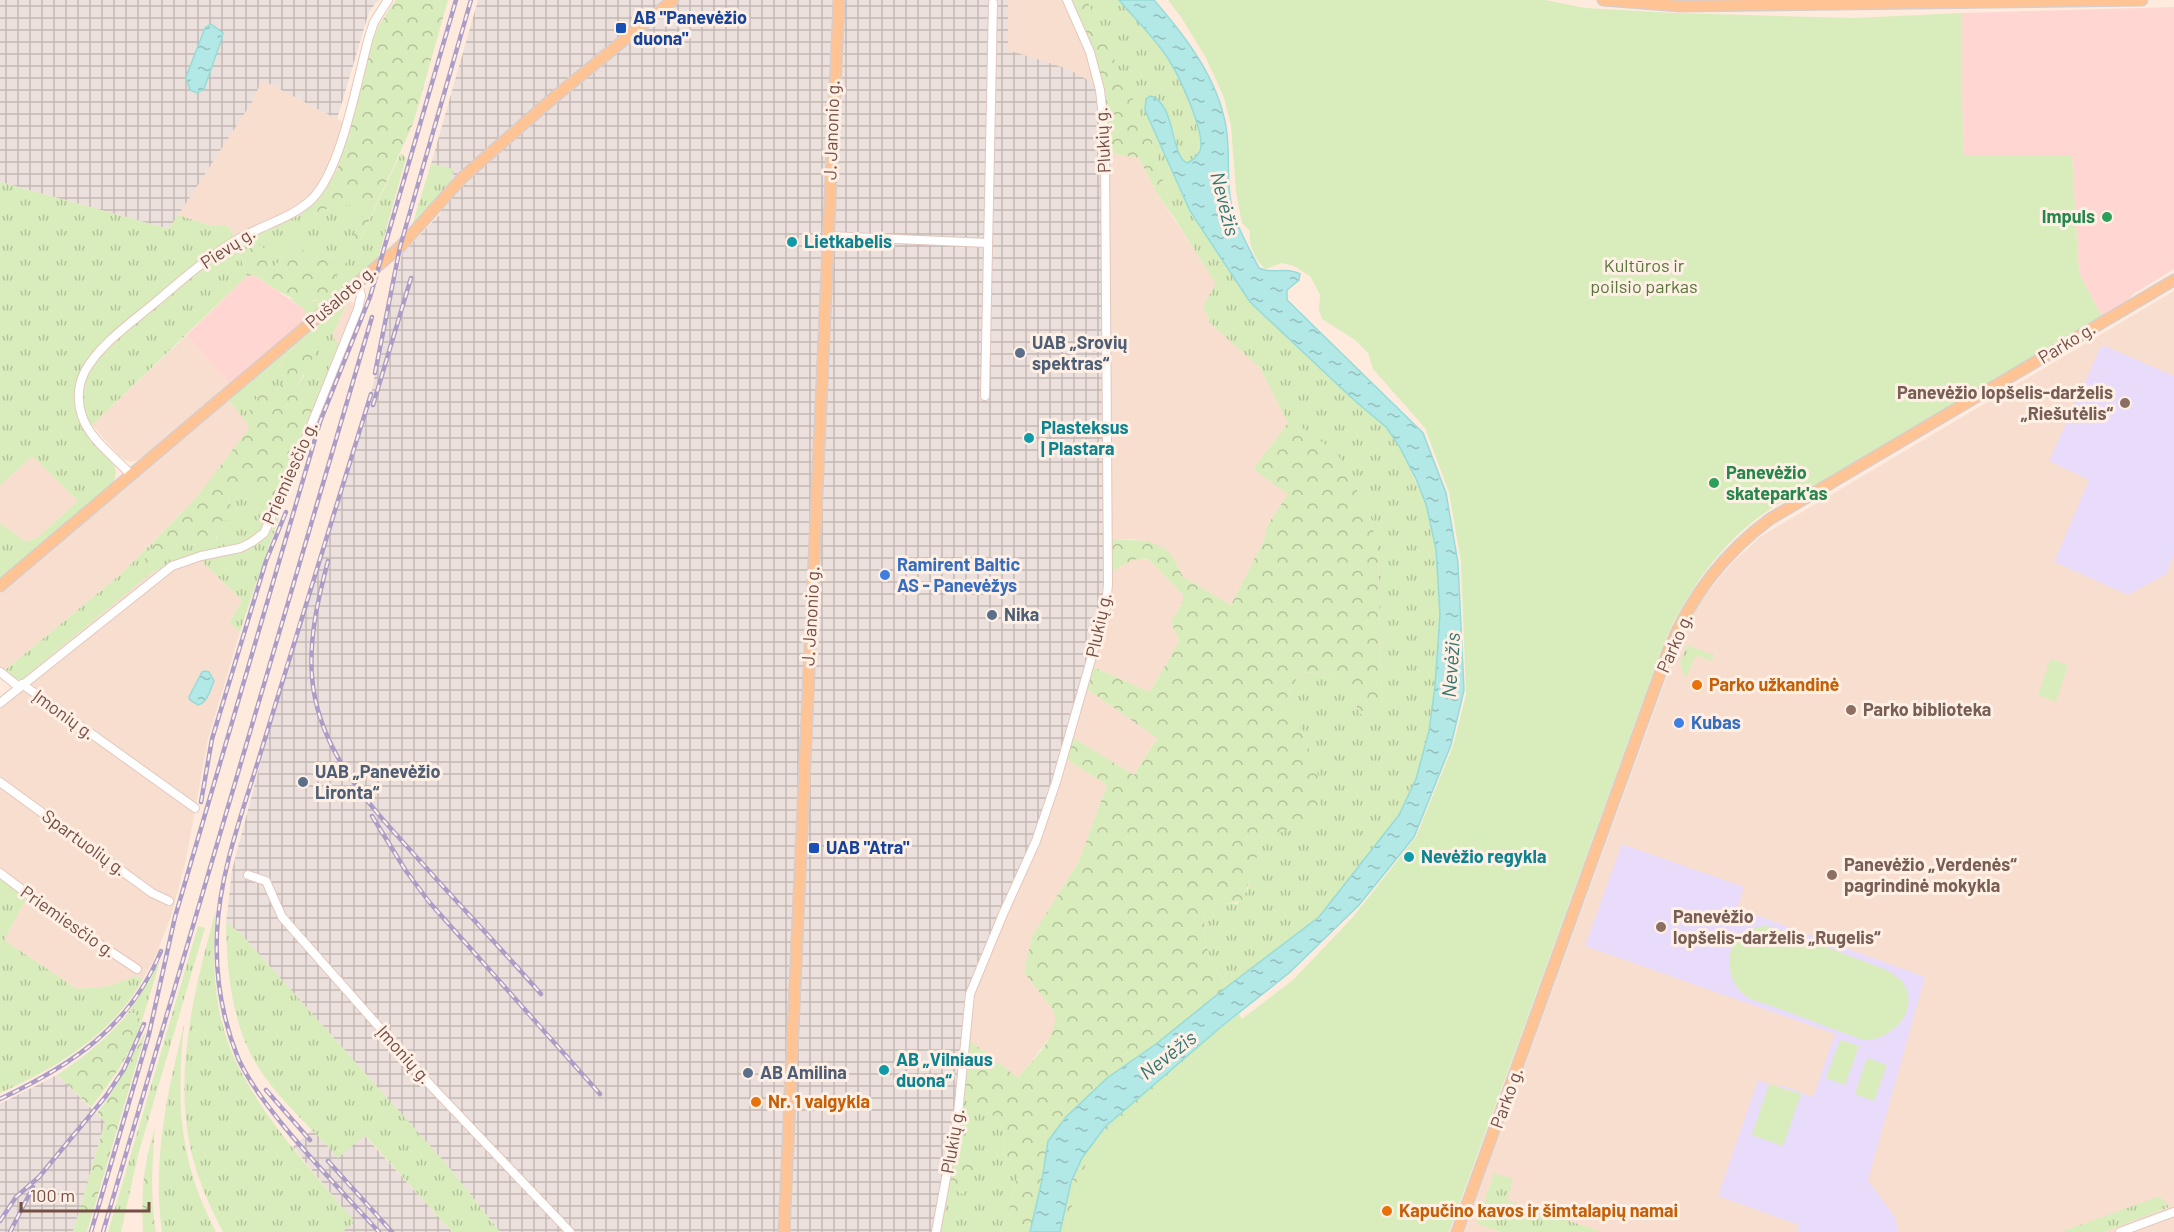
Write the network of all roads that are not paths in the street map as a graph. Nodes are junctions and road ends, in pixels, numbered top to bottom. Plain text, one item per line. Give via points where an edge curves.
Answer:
1 (388, 0) edge
2 (673, 0) edge
3 (839, 0) edge
4 (1067, 0) edge
5 (1603, 0) edge
6 (2142, 0) edge
7 (993, 3) dead end
8 (828, 236) junction
9 (988, 243) junction
10 (2174, 280) edge
11 (358, 283) junction
12 (985, 396) dead end
13 (131, 475) junction
14 (0, 586) edge
15 (0, 672) edge
16 (20, 686) junction
17 (0, 703) edge
18 (0, 782) edge
19 (195, 808) dead end
20 (0, 873) edge
21 (248, 875) dead end
22 (169, 901) dead end
23 (137, 969) dead end
24 (2174, 1212) edge
25 (570, 1232) edge
26 (784, 1232) edge
27 (936, 1232) edge
28 (1457, 1232) edge
29 (2120, 1232) edge

1 - 13 street, Pievų g. via 374,22 339,148 323,185 297,210 238,239 195,269 117,335 86,370 79,395 85,423
2 - 11 main road, Pušaloto g. via 463,177 410,237
3 - 8 main road, J. Janonio g.
4 - 27 street, Plukių g. via 1090,52 1101,90 1108,449 1106,606 1039,832 970,994 958,1114
5 - 6 main road via 1680,6
7 - 9 street
8 - 9 street
8 - 26 main road, J. Janonio g.
9 - 12 street
10 - 28 main road, Parko g. via 1770,519 1711,575 1669,649
11 - 13 main road, Pušaloto g.
11 - 16 street, Priemiesčio g. via 358,309 264,533 240,548 172,566
13 - 14 main road, Pušaloto g.
15 - 16 street, Įmonių g.
16 - 17 street, Priemiesčio g.
16 - 19 street, Įmonių g.
18 - 22 street, Spartuolių g. via 152,893
20 - 23 street, Priemiesčio g.
21 - 25 street, Įmonių g. via 266,881 282,917 433,1088
24 - 29 street

